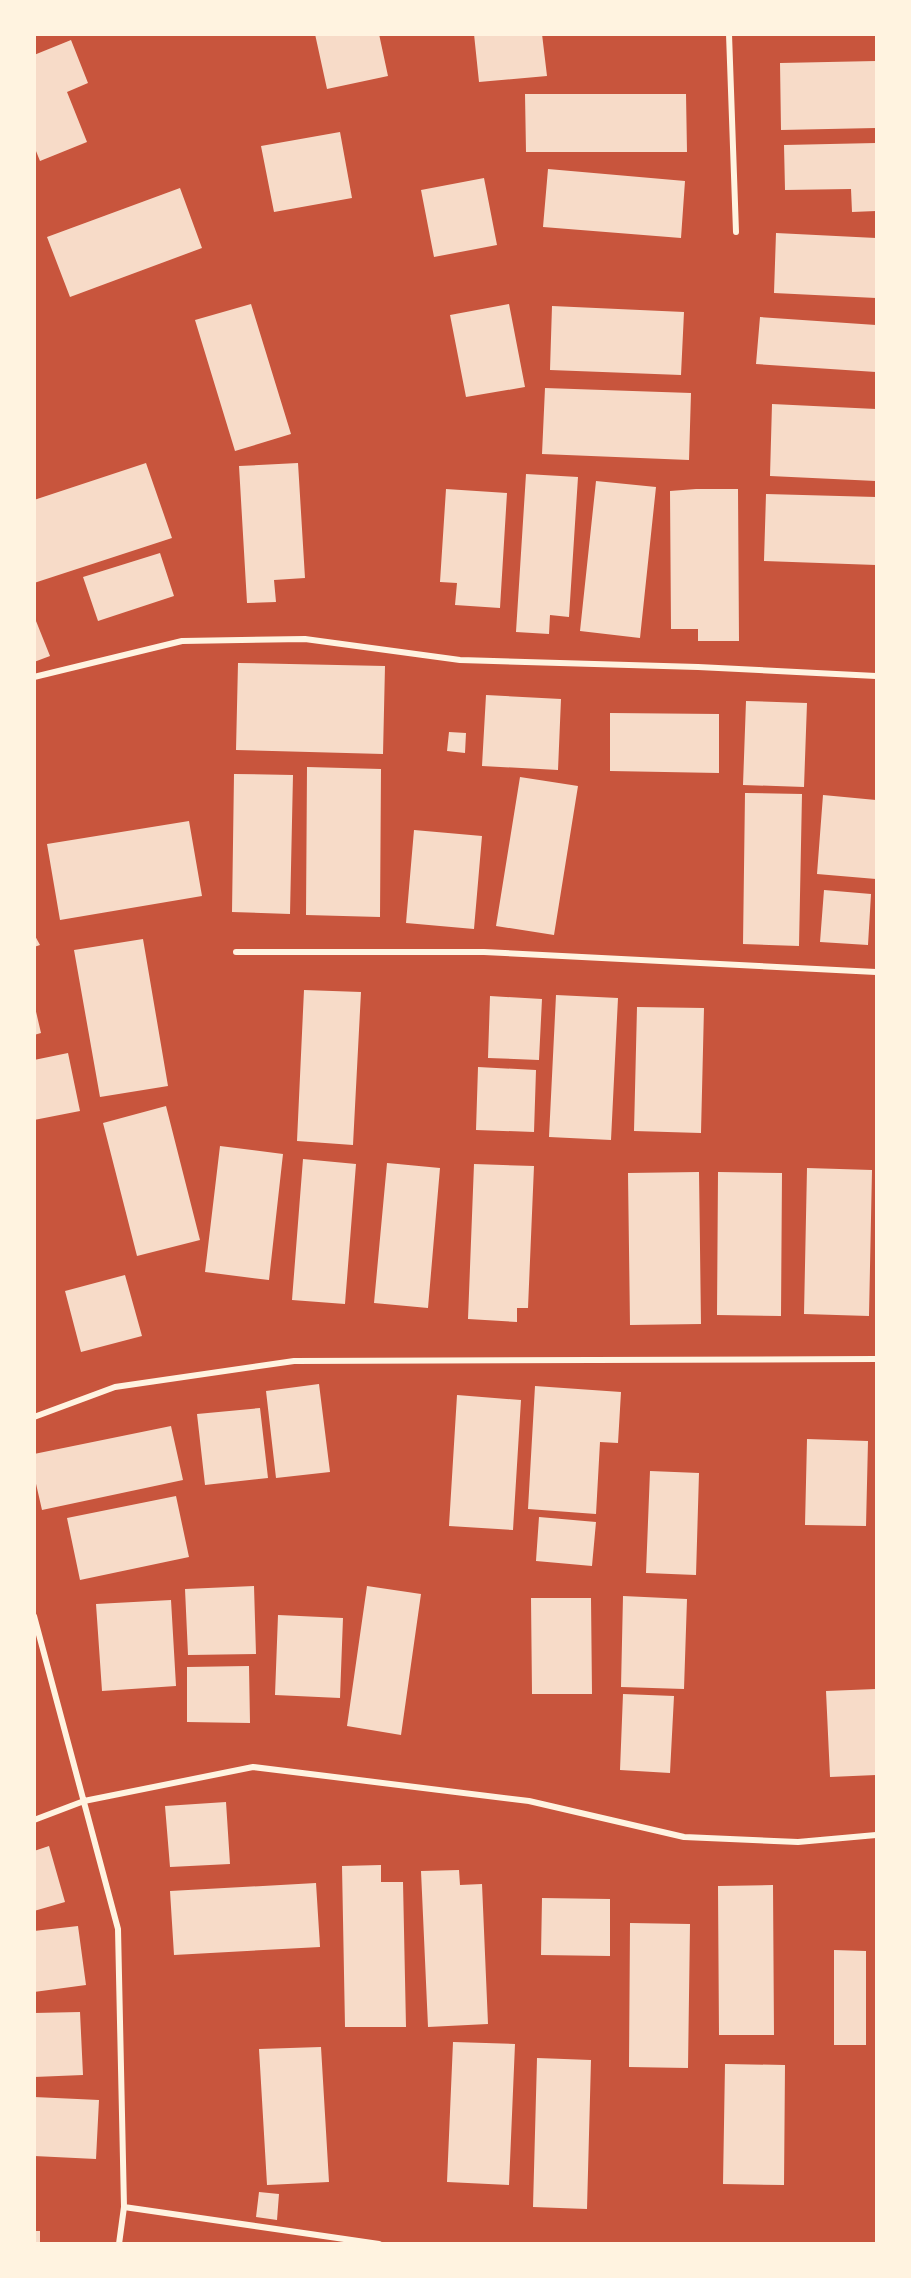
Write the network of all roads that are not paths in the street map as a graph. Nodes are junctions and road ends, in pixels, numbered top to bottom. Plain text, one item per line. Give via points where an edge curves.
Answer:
1 (729, 34) edge
2 (736, 232) dead end
3 (876, 676) edge
4 (34, 677) edge
5 (236, 952) dead end
6 (876, 972) edge
7 (876, 1359) edge
8 (34, 1417) edge
9 (34, 1616) edge
10 (84, 1801) junction
11 (34, 1820) edge
12 (876, 1835) edge
13 (124, 2207) junction
14 (119, 2244) edge
15 (379, 2244) edge

1 - 2 street
3 - 4 street via 460,660 305,639 182,640
5 - 6 street via 484,952
7 - 8 street via 294,1361 115,1387
9 - 10 street
10 - 11 street
10 - 12 street via 253,1767 529,1802 684,1837 798,1842
10 - 13 street via 118,1929
13 - 14 street
13 - 15 street

